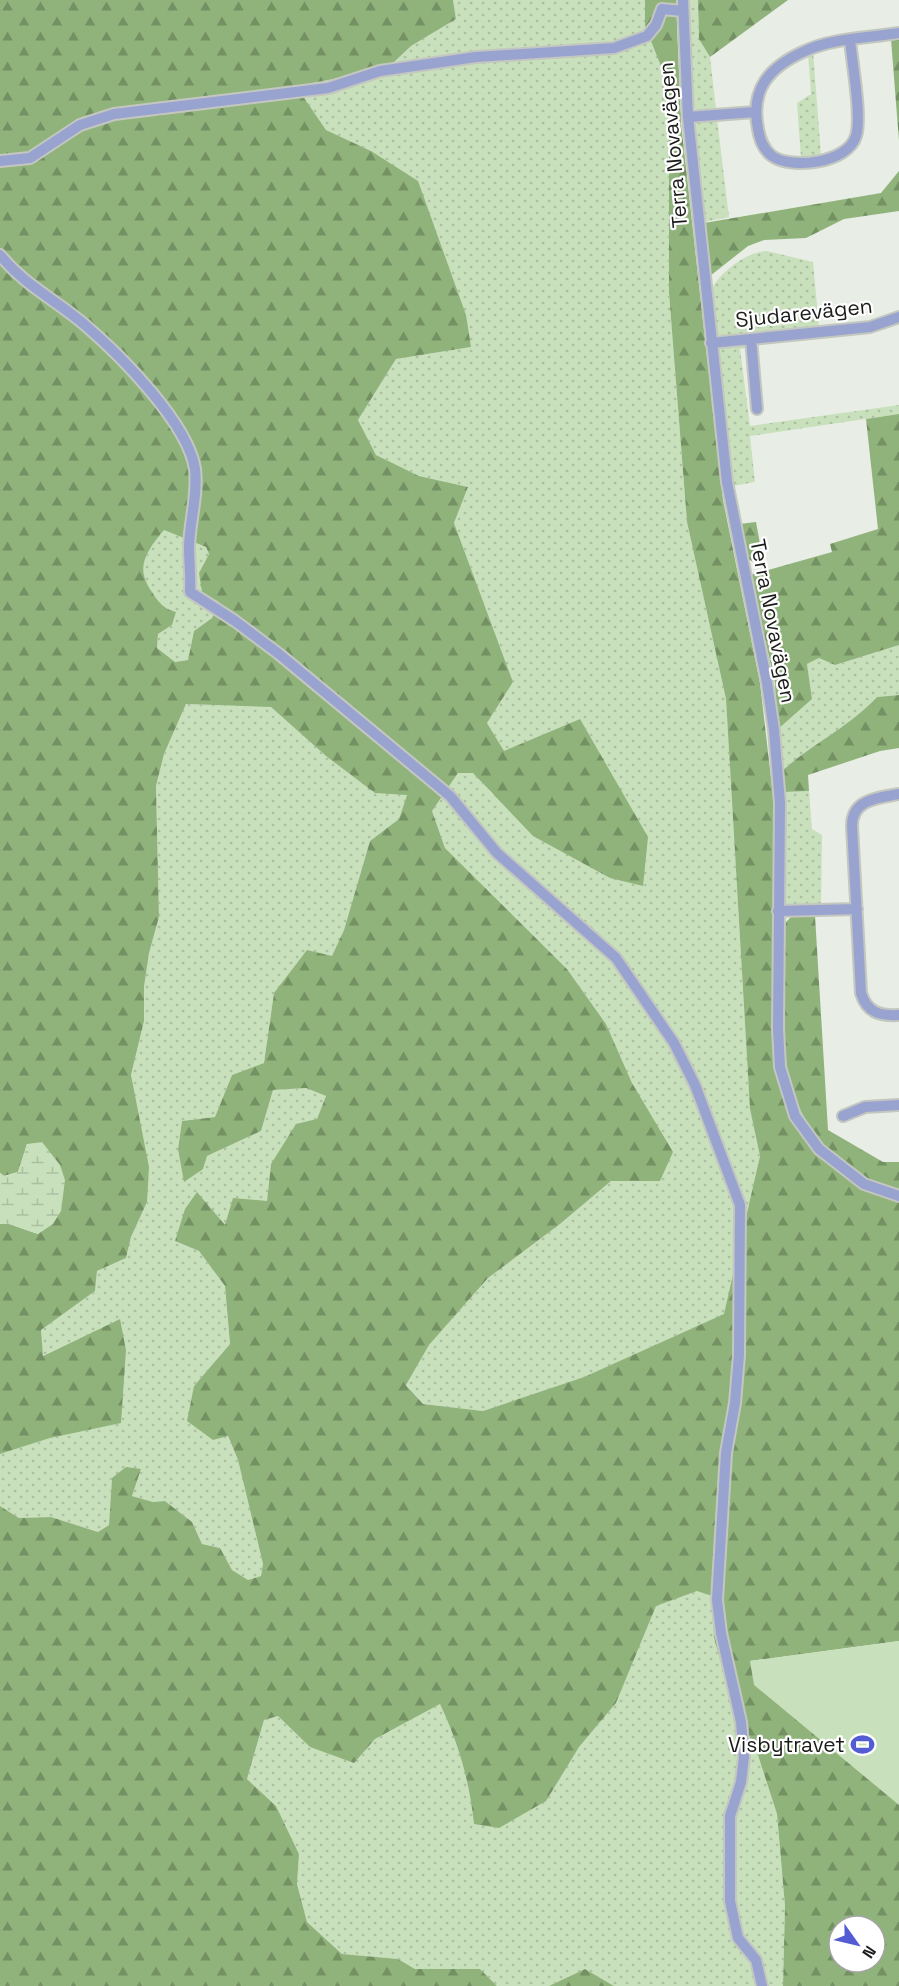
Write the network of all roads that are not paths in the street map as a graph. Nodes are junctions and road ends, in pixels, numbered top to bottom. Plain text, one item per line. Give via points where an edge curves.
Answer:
1 (683, 5) edge
2 (899, 33) edge
3 (850, 40) junction
4 (755, 112) junction
5 (688, 117) junction
6 (0, 160) edge
7 (0, 255) edge
8 (899, 317) edge
9 (751, 339) junction
10 (711, 343) junction
11 (757, 410) dead end
12 (899, 794) edge
13 (857, 909) junction
14 (778, 911) junction
15 (899, 1015) edge
16 (899, 1105) edge
17 (843, 1116) dead end
18 (899, 1196) edge
19 (762, 1986) edge

1 - 5 street, Terra Novavägen
1 - 6 street via 662,9 647,36 614,48 476,57 380,71 328,88 114,114 80,125 30,158
2 - 3 street
3 - 4 street via 805,51 773,71 762,85
3 - 4 street via 858,126 853,144 842,154 831,159 779,160 762,144
4 - 5 street
5 - 10 street, Terra Novavägen
7 - 19 street via 36,291 85,325 178,426 195,470 190,592 279,654 450,796 496,853 616,958 686,1063 740,1205 739,1355 726,1453 717,1600 744,1757 730,1816 730,1901 738,1938 756,1960
8 - 9 street, Sjudarevägen via 870,327
9 - 10 street, Sjudarevägen
9 - 11 street
10 - 14 street, Terra Novavägen via 729,498 774,730 780,803
12 - 13 street via 864,802 854,814
13 - 14 street
13 - 15 street via 864,1001 878,1015
14 - 18 street, Terra Novavägen via 780,1067 795,1116 819,1149 849,1174 864,1184
16 - 17 street via 865,1107

